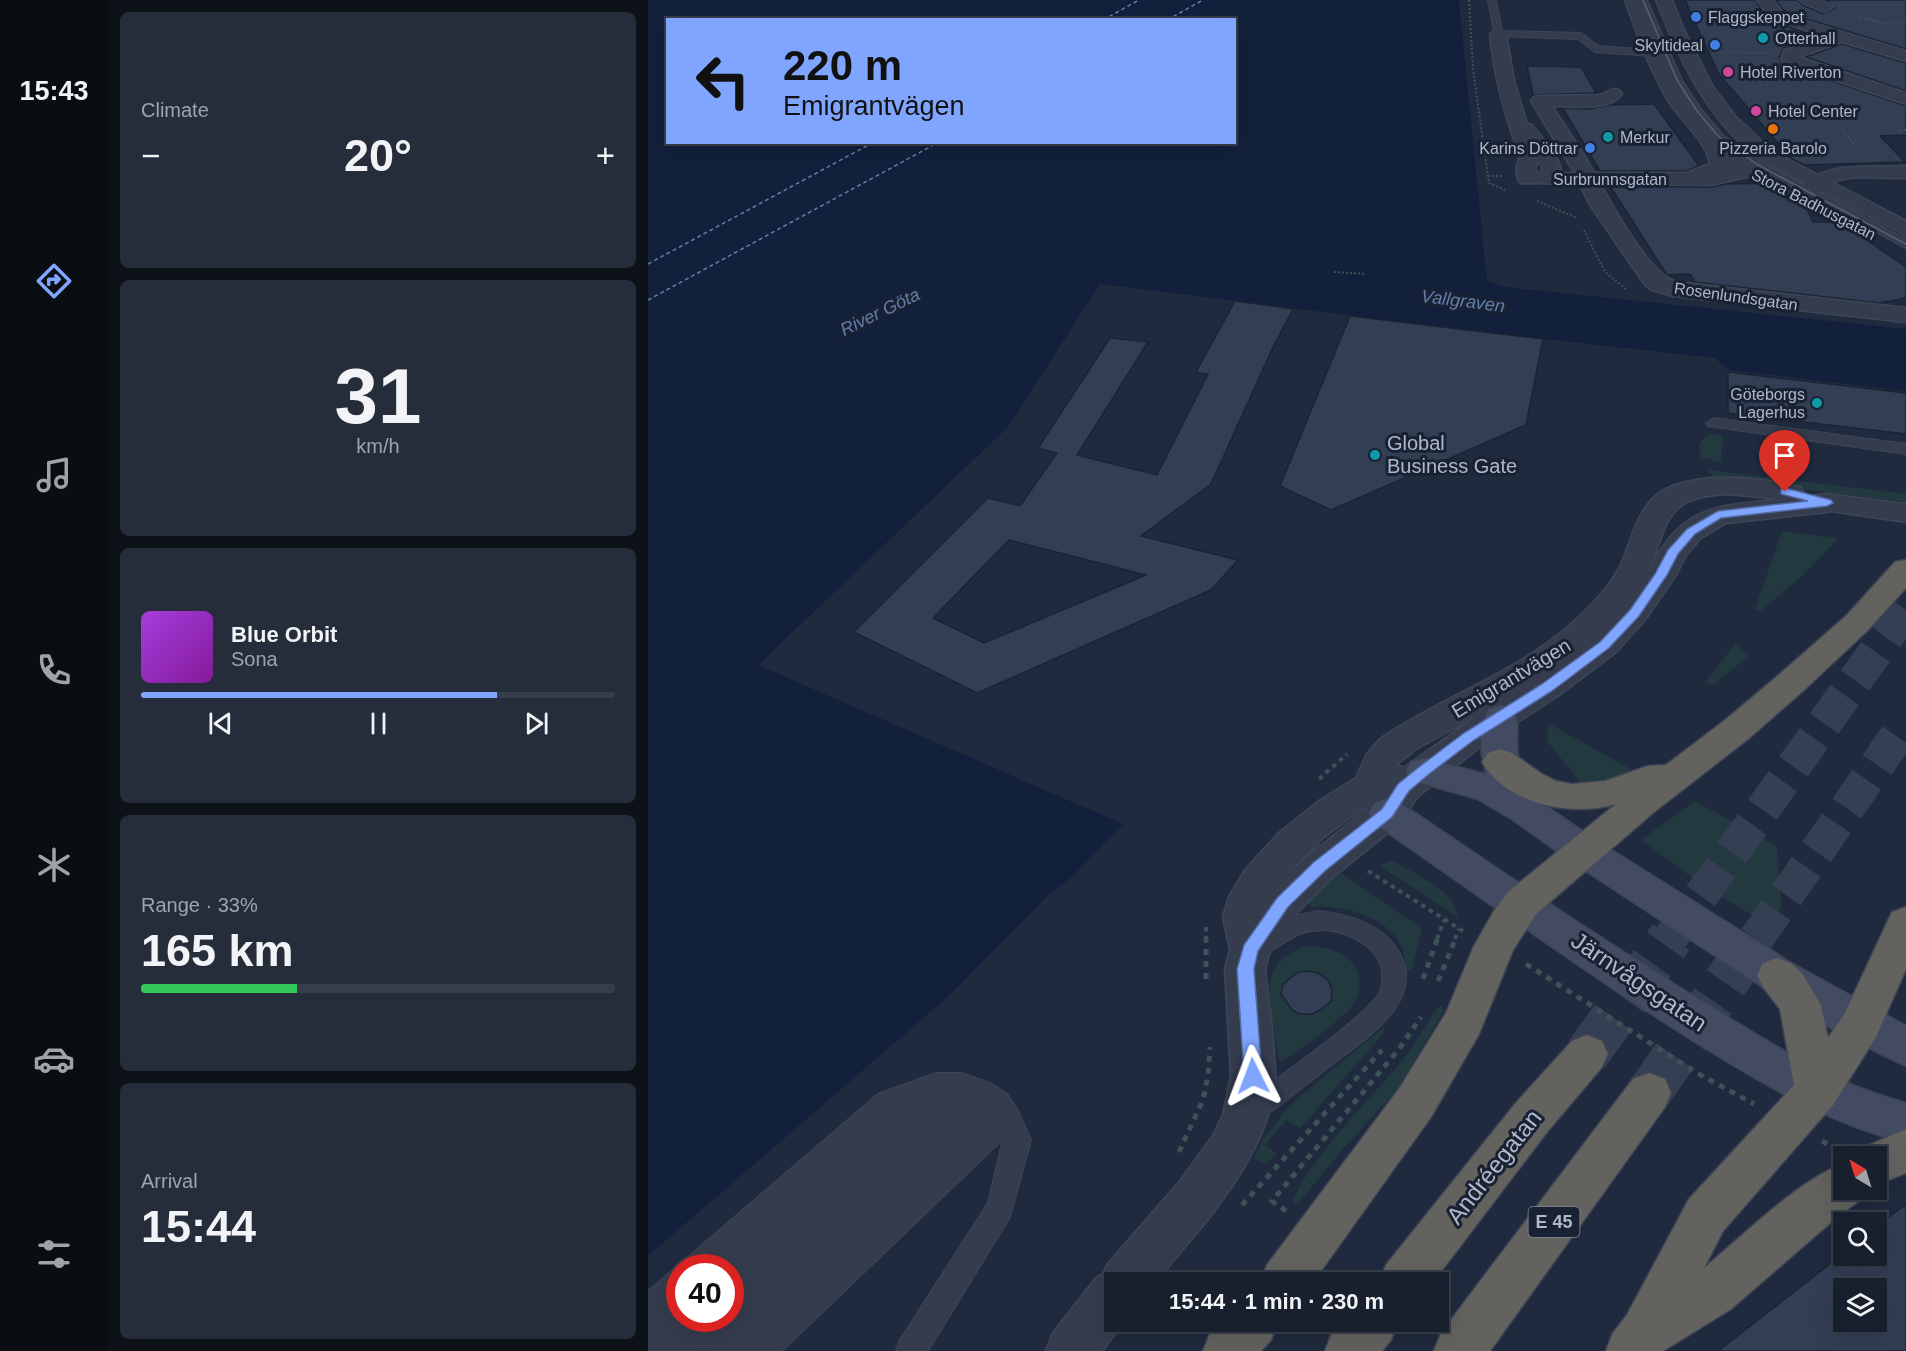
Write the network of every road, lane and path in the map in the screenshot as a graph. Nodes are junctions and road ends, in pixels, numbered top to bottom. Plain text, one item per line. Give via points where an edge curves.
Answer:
1 (1469, 0) edge
2 (1492, 0) edge
3 (1633, 0) edge
4 (1643, 0) edge
5 (1652, 0) edge
6 (1664, 0) edge
7 (1765, 0) edge
8 (1808, 0) edge
9 (1825, 6) dead end
10 (1851, 14) dead end
11 (1906, 22) edge
12 (1498, 34) junction
13 (1889, 34) dead end
14 (1842, 37) junction
15 (1860, 42) junction
16 (1725, 52) dead end
17 (1652, 53) junction
18 (1756, 53) dead end
19 (1906, 56) edge
20 (1613, 94) dead end
21 (1906, 99) edge
22 (1512, 110) junction
23 (1704, 128) junction
24 (1842, 130) dead end
25 (1906, 130) edge
26 (1900, 131) dead end
27 (1858, 148) dead end
28 (1717, 151) junction
29 (1758, 163) junction
30 (1906, 172) edge
31 (1866, 173) junction
32 (1551, 178) junction
33 (1691, 178) junction
34 (1586, 179) junction
35 (1811, 188) junction
36 (1508, 191) dead end
37 (1853, 200) junction
38 (1537, 201) dead end
39 (1581, 220) dead end
40 (1906, 229) edge
41 (1906, 236) edge
42 (1906, 243) edge
43 (1906, 254) edge
44 (1334, 272) dead end
45 (1366, 274) dead end
46 (1906, 315) edge
47 (1714, 423) dead end
48 (1906, 449) edge
49 (1827, 503) junction
50 (1906, 513) edge
51 (1906, 569) edge
52 (1501, 717) junction
53 (1500, 762) junction
54 (1424, 771) junction
55 (1674, 777) junction
56 (1371, 797) junction
57 (1525, 809) junction
58 (1584, 851) junction
59 (1522, 903) junction
60 (1906, 923) edge
61 (1477, 938) junction
62 (1250, 950) junction
63 (1777, 975) junction
64 (1420, 989) dead end
65 (1435, 990) dead end
66 (1425, 1010) dead end
67 (1861, 1024) junction
68 (1384, 1047) dead end
69 (1906, 1047) edge
70 (1587, 1054) tunnel mouth
71 (1649, 1093) tunnel mouth
72 (977, 1096) junction
73 (1803, 1107) junction
74 (1245, 1117) junction
75 (1906, 1123) edge
76 (1836, 1146) edge
77 (1906, 1150) edge
78 (1887, 1156) edge
79 (1833, 1188) edge
80 (1234, 1214) dead end
81 (1292, 1215) dead end
82 (713, 1254) edge
83 (744, 1257) edge
84 (1133, 1272) edge
85 (1291, 1272) edge
86 (1411, 1272) edge
87 (744, 1281) edge
88 (666, 1294) edge
89 (1104, 1307) edge
90 (648, 1310) edge
91 (666, 1322) edge
92 (686, 1332) edge
93 (1244, 1332) edge
94 (1365, 1332) edge
95 (648, 1338) edge
96 (1638, 1342) edge
97 (665, 1351) edge
98 (699, 1351) edge
99 (729, 1351) edge
100 (760, 1351) edge
101 (911, 1351) edge
102 (1071, 1351) edge
103 (1228, 1351) edge
104 (1350, 1351) edge
105 (1459, 1351) edge

1 - 36 path via 1486,169 1489,183
2 - 12 lane
3 - 17 street, Stora Badhusgatan
4 - 23 lane via 1677,80
5 - 29 lane via 1695,93 1714,120
6 - 29 street, Stora Badhusgatan via 1705,88
7 - 14 street via 1776,15 1786,20
8 - 9 street
10 - 11 path via 1883,23
12 - 17 lane via 1581,36 1595,49
12 - 22 street
13 - 15 street
14 - 15 street
14 - 21 street via 1790,54 1789,59
15 - 19 street
16 - 18 path
17 - 23 street, Stora Badhusgatan via 1676,99
20 - 34 street, Rosenlundsgatan via 1600,100 1540,101
22 - 32 street via 1552,167
22 - 32 street, Surbrunnsgatan via 1530,156 1525,168 1528,179
23 - 28 street, Stora Badhusgatan
23 - 29 lane
24 - 27 path
25 - 26 path
28 - 29 street, Stora Badhusgatan
28 - 33 street, Surbrunnsgatan via 1717,168
29 - 33 street, Surbrunnsgatan via 1725,177
29 - 35 street, Stora Badhusgatan
30 - 31 street
31 - 35 street via 1839,173
31 - 37 street via 1850,181 1847,192
32 - 34 street, Surbrunnsgatan
33 - 34 street, Surbrunnsgatan
34 - 46 street, Rosenlundsgatan via 1623,239 1660,285
35 - 37 street, Stora Badhusgatan
35 - 41 lane
35 - 42 lane
35 - 43 street, Stora Badhusgatan
37 - 40 street, Stora Badhusgatan
38 - 39 path
44 - 45 path
47 - 48 lane
49 - 50 street
49 - 52 street, Emigrantvägen via 1718,515 1691,532 1673,552 1634,613 1605,645
49 - 56 street, Emigrantvägen via 1785,492 1707,486 1670,499 1657,513 1630,575 1599,617 1572,642 1522,675 1387,753 1376,769
51 - 55 highway via 1849,631 1736,730
52 - 53 main road
52 - 54 street, Emigrantvägen
53 - 55 highway via 1540,791 1556,796 1581,798 1655,776
53 - 57 main road
54 - 56 street, Emigrantvägen via 1404,788
54 - 57 main road via 1491,790
55 - 58 highway
56 - 59 main road, Järnvågsgatan
56 - 62 street, Emigrantvägen via 1320,867 1283,902
57 - 58 main road
58 - 59 highway
58 - 63 main road
59 - 61 highway via 1508,922
59 - 73 main road, Järnvågsgatan via 1643,987 1738,1046
60 - 67 highway
61 - 64 path via 1444,920
61 - 65 path
61 - 73 path via 1697,1073
61 - 85 highway via 1464,1021 1415,1103
62 - 74 street, Emigrantvägen via 1245,969 1253,1076
62 - 74 lane via 1303,923 1339,922 1354,927 1387,951 1394,970 1387,1003 1370,1021
63 - 67 main road
63 - 73 highway via 1800,1005
66 - 81 path via 1399,1049 1272,1201
67 - 69 main road
67 - 73 highway
68 - 80 path
70 - 86 highway, Andréegatan via 1531,1118
71 - 105 highway, E 45
72 - 82 lane via 887,1102
72 - 83 lane
72 - 87 lane
72 - 98 lane
72 - 99 lane
72 - 100 lane
72 - 101 lane via 1018,1140 1000,1208
73 - 75 main road, Järnvågsgatan via 1867,1113
73 - 76 path
73 - 96 highway via 1706,1215
74 - 84 street, Emigrantvägen via 1229,1151 1198,1196
77 - 78 highway
79 - 96 highway via 1714,1292
88 - 90 lane
89 - 102 street
91 - 95 lane
92 - 97 lane
93 - 103 highway
94 - 104 highway

